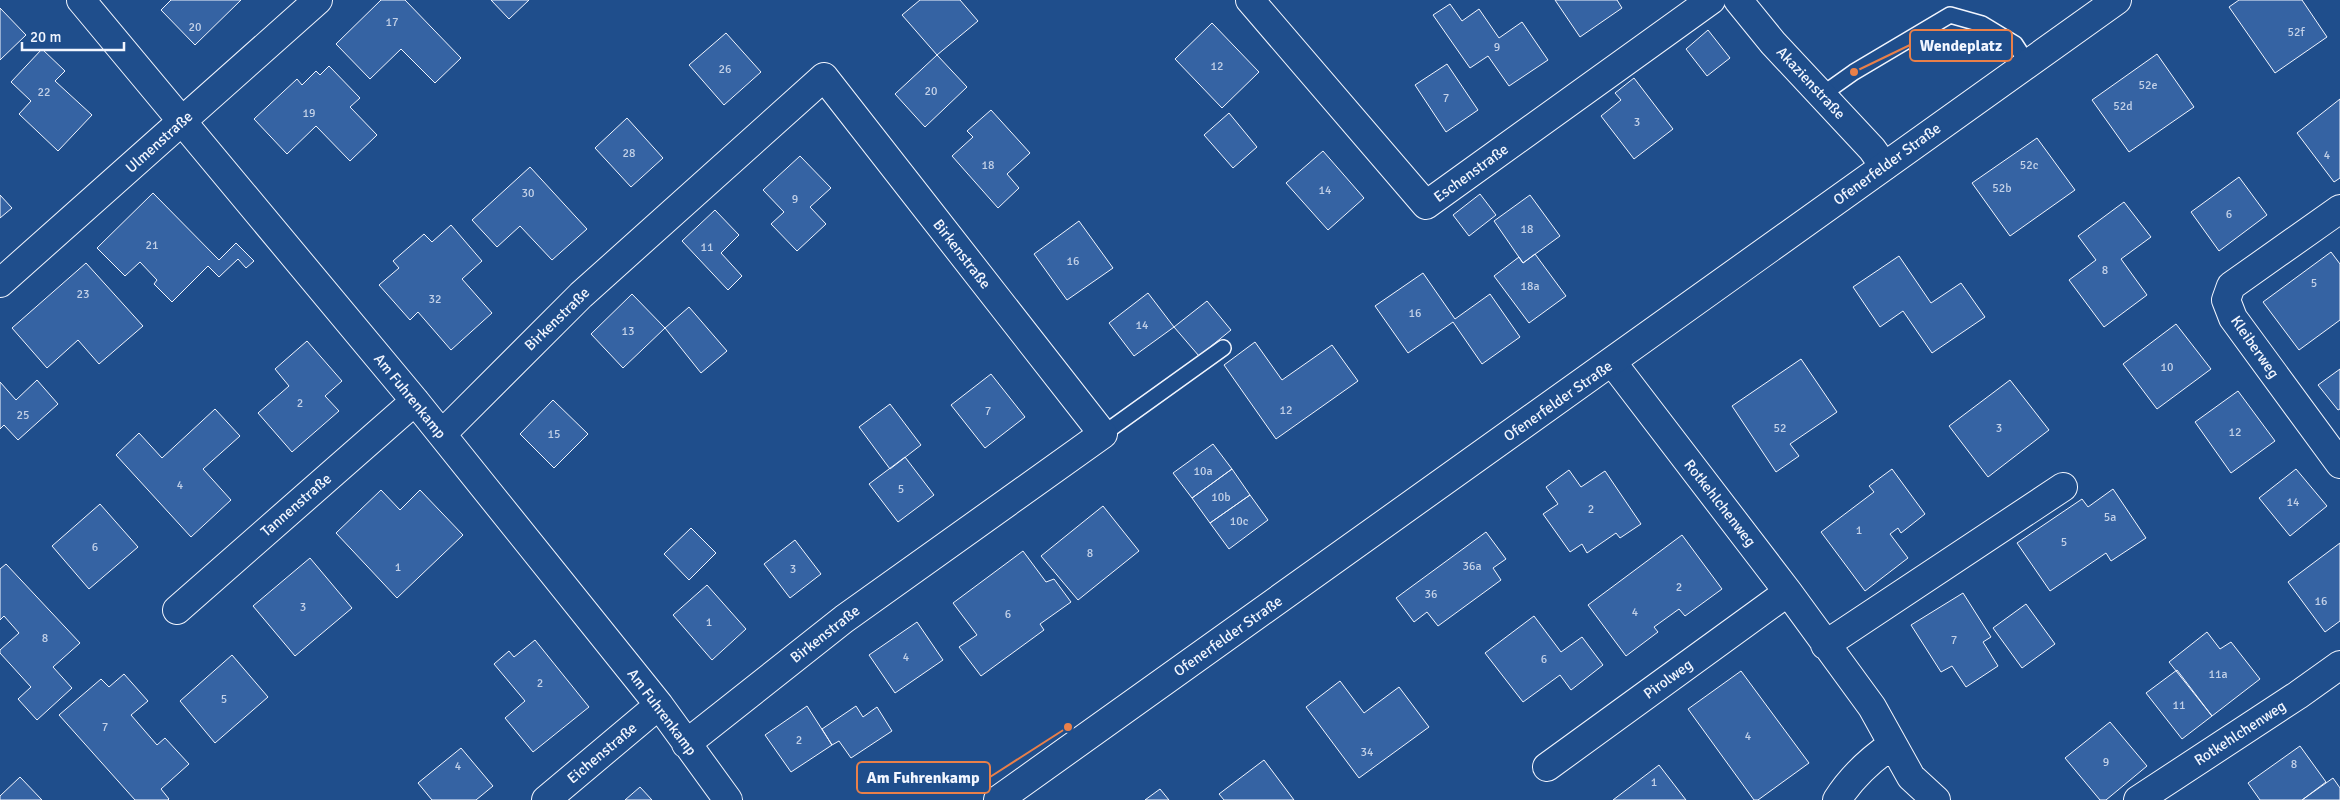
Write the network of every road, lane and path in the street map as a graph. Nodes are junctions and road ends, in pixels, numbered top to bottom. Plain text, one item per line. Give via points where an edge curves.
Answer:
1 (81, 0) edge
2 (318, 0) edge
3 (1250, 0) edge
4 (1712, 0) edge
5 (1738, 0) edge
6 (2117, 0) edge
7 (2028, 64) junction
8 (1823, 94) junction
9 (182, 122) junction
10 (1884, 166) junction
11 (2340, 208) edge
12 (0, 283) edge
13 (1223, 348) dead end
14 (1612, 362) junction
15 (415, 401) junction
16 (442, 434) junction
17 (1103, 434) junction
18 (2340, 464) edge
19 (2063, 487) dead end
20 (1788, 592) junction
21 (177, 610) dead end
22 (1825, 644) junction
23 (2340, 665) edge
24 (659, 705) junction
25 (686, 744) junction
26 (1892, 745) junction
27 (1548, 767) dead end
28 (546, 800) edge
29 (728, 800) edge
30 (998, 800) edge
31 (1836, 800) edge
32 (1936, 800) edge
33 (2138, 800) edge

1 - 9 street, Am Fuhrenkamp
2 - 9 street, Ulmenstraße
3 - 4 street, Eschenstraße via 1426,206
5 - 8 street, Akazienstraße
6 - 7 street, Ofenerfelder Straße
7 - 8 lane via 2015,44 1982,24 1950,15
7 - 10 street, Ofenerfelder Straße
8 - 10 street, Akazienstraße
9 - 12 street, Ulmenstraße
9 - 15 street, Am Fuhrenkamp
10 - 14 street, Ofenerfelder Straße
11 - 18 street, Kleiberweg via 2231,286 2226,300 2233,318
13 - 17 lane
14 - 20 street, Rotkehlchenweg
14 - 30 street, Ofenerfelder Straße
15 - 16 street, Am Fuhrenkamp
15 - 21 street, Tannenstraße
16 - 17 street, Birkenstraße via 581,295 824,78
16 - 24 street, Am Fuhrenkamp
17 - 25 street, Birkenstraße via 844,619
19 - 22 street
20 - 22 street, Rotkehlchenweg
20 - 27 street, Pirolweg
22 - 26 street, Rotkehlchenweg via 1872,707
23 - 33 street, Rotkehlchenweg
24 - 25 street, Am Fuhrenkamp
24 - 28 street, Eichenstraße
25 - 29 street, Am Fuhrenkamp
26 - 31 street via 1873,758
26 - 32 street, Rotkehlchenweg via 1911,777

